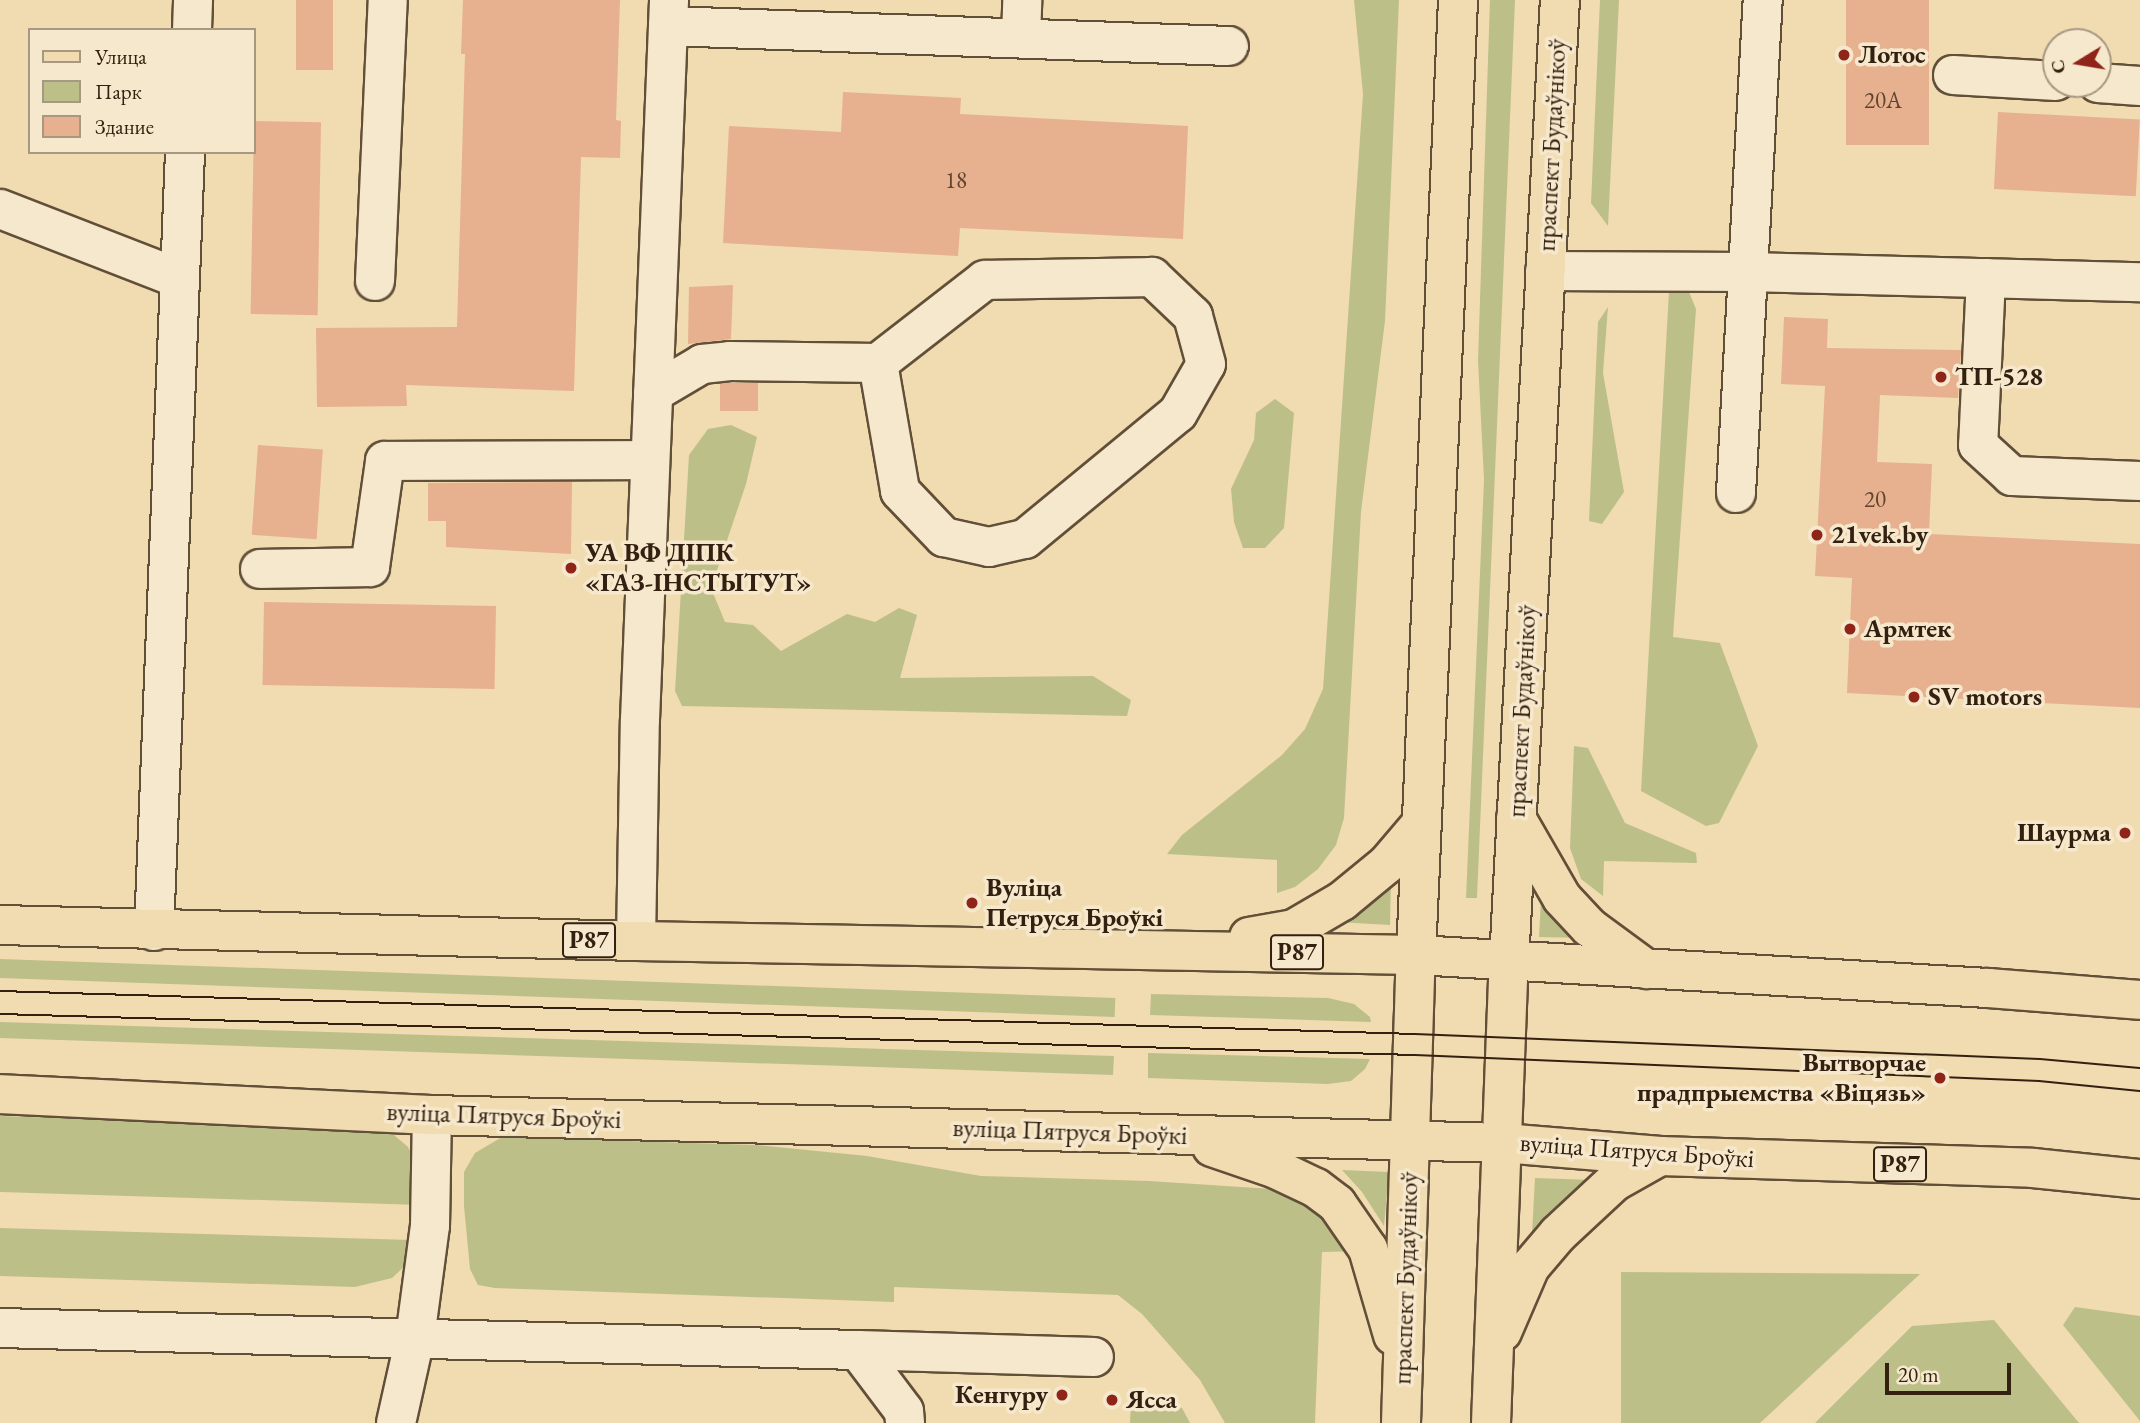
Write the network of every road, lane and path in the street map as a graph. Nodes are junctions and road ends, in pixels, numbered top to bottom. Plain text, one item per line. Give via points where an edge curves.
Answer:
1 (194, 0) edge
2 (388, 0) edge
3 (1022, 0) edge
4 (1458, 0) edge
5 (1560, 0) edge
6 (1763, 0) edge
7 (668, 13) edge
8 (870, 17) edge
9 (192, 28) edge
10 (1021, 38) junction
11 (1229, 46) dead end
12 (1953, 75) dead end
13 (2042, 80) edge
14 (2112, 84) edge
15 (2140, 86) edge
16 (185, 154) edge
17 (0, 209) edge
18 (1545, 271) junction
19 (1748, 272) junction
20 (178, 278) junction
21 (1986, 278) junction
22 (376, 281) dead end
23 (2140, 282) edge
24 (877, 363) junction
25 (653, 393) junction
26 (650, 460) junction
27 (2140, 481) edge
28 (1736, 493) dead end
29 (260, 569) dead end
30 (1516, 818) junction
31 (1422, 823) junction
32 (9, 927) edge
33 (154, 931) junction
34 (636, 941) junction
35 (1178, 949) junction
36 (1416, 955) junction
37 (1509, 962) junction
38 (1646, 969) junction
39 (2140, 1000) edge
40 (5, 1093) edge
41 (432, 1115) junction
42 (1180, 1136) junction
43 (1411, 1140) junction
44 (1503, 1143) junction
45 (1660, 1156) junction
46 (2140, 1179) edge
47 (0, 1328) edge
48 (415, 1338) junction
49 (858, 1350) junction
50 (1492, 1353) junction
51 (1094, 1357) dead end
52 (1402, 1367) junction
53 (396, 1423) edge
54 (905, 1423) edge
55 (1401, 1423) edge
56 (1490, 1423) edge

1 - 9 lane
2 - 22 lane
3 - 10 lane
4 - 31 main road, праспект Будаўнікоў
5 - 18 main road, праспект Будаўнікоў
6 - 19 lane
7 - 8 lane
7 - 25 lane
8 - 10 lane
10 - 11 lane
12 - 13 lane
14 - 15 lane
16 - 20 lane
17 - 20 lane
18 - 19 lane
18 - 30 main road, праспект Будаўнікоў
19 - 21 lane
19 - 28 lane
20 - 33 lane
21 - 23 lane
21 - 27 lane via 1978,445 2012,475
24 - 24 lane via 900,491 944,537 989,547 1025,539 1178,413 1206,364 1193,316 1152,278 985,281
24 - 25 lane via 702,364
25 - 26 lane
26 - 29 lane via 385,461 370,567
26 - 34 lane
30 - 37 main road, праспект Будаўнікоў
30 - 38 main road via 1562,898 1589,927
31 - 35 main road via 1387,864 1294,929
31 - 36 main road, праспект Будаўнікоў
32 - 33 main road, Р87
33 - 34 main road, Р87
34 - 35 main road, Р87
35 - 36 main road, Р87
36 - 37 main road, Р87
36 - 43 main road, праспект Будаўнікоў
37 - 38 main road, Р87
37 - 44 main road, праспект Будаўнікоў
38 - 39 main road, Р87
40 - 41 main road, вуліца Пятруся Броўкі / Р87
41 - 42 main road, вуліца Пятруся Броўкі / Р87
41 - 48 lane via 430,1226
42 - 43 main road, вуліца Пятруся Броўкі / Р87
42 - 52 main road via 1276,1169 1337,1203 1368,1249
43 - 44 main road, вуліца Пятруся Броўкі / Р87
43 - 52 main road, праспект Будаўнікоў
44 - 45 main road, вуліца Пятруся Броўкі / Р87
44 - 50 main road, праспект Будаўнікоў
45 - 46 main road, вуліца Пятруся Броўкі / Р87 via 2033,1168
45 - 50 main road via 1614,1182 1558,1234 1530,1267
47 - 48 lane
48 - 49 lane
48 - 53 lane
49 - 51 lane
49 - 54 lane via 904,1411
50 - 56 main road, праспект Будаўнікоў
52 - 55 main road, праспект Будаўнікоў

